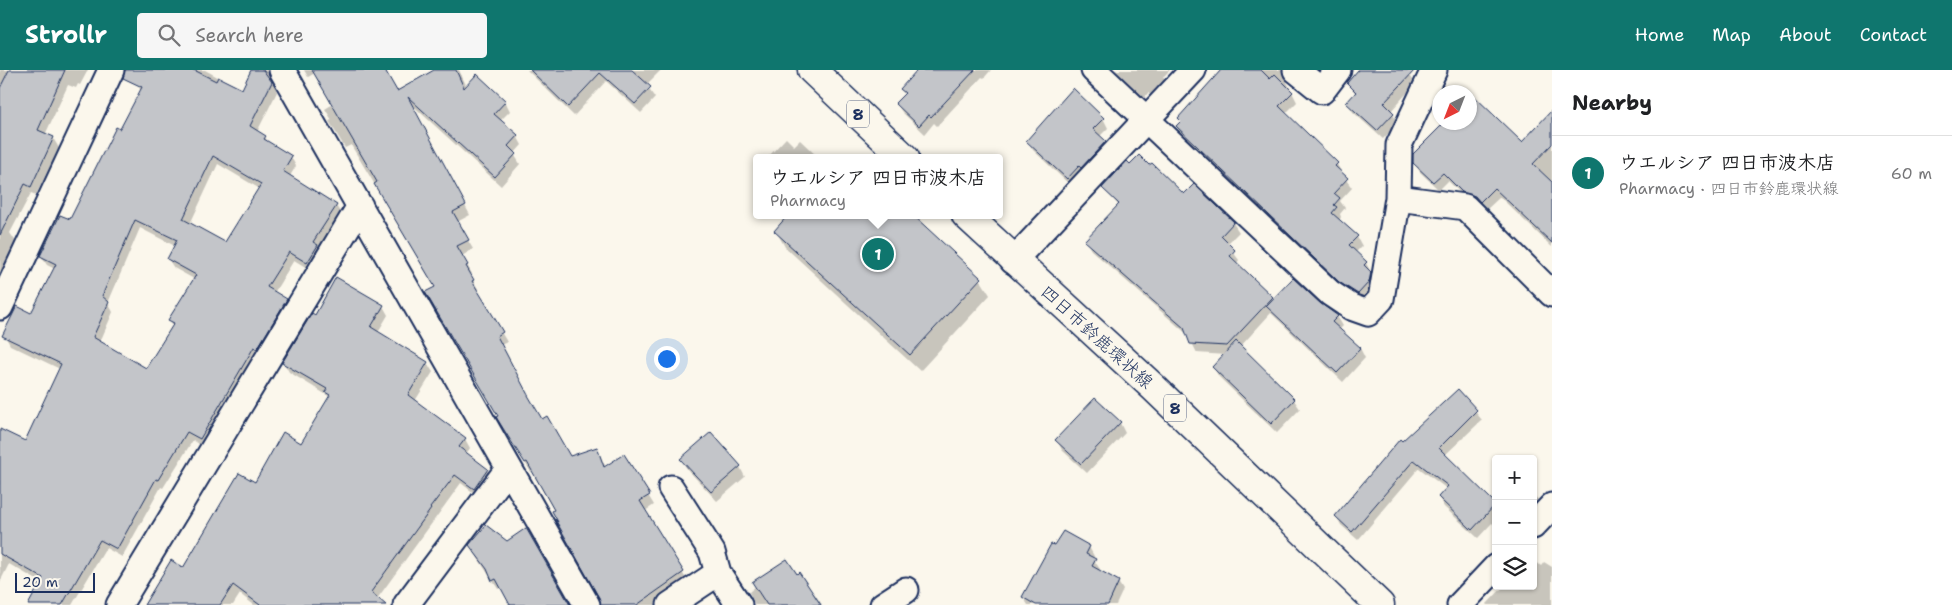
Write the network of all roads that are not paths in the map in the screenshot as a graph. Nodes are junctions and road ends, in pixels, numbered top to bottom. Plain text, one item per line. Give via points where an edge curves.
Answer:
1 (111, 70) edge
2 (282, 70) edge
3 (812, 70) edge
4 (1094, 70) edge
5 (1193, 70) edge
6 (1296, 70) edge
7 (1338, 70) edge
8 (1434, 70) edge
9 (1147, 118) junction
10 (901, 154) edge
11 (1398, 198) junction
12 (360, 206) junction
13 (970, 219) edge
14 (1014, 261) junction
15 (1552, 294) edge
16 (0, 307) edge
17 (508, 469) junction
18 (671, 488) dead end
19 (1552, 506) edge
20 (1537, 522) edge
21 (1492, 570) edge
22 (718, 573) junction
23 (906, 590) dead end
24 (119, 605) edge
25 (406, 605) edge
26 (587, 605) edge
27 (670, 605) edge
28 (739, 605) edge
29 (883, 605) edge
30 (1380, 605) edge
31 (1460, 605) edge

1 - 16 street
2 - 12 street
3 - 10 main road, 8
4 - 9 street
5 - 9 street
6 - 7 street via 1322,91
8 - 11 street via 1399,145
9 - 11 street via 1330,293 1351,307 1368,313 1381,298
9 - 14 street
11 - 15 street via 1465,207
12 - 17 street
12 - 24 street
13 - 14 main road, 四日市鈴鹿環状線 / 8
14 - 30 main road, 四日市鈴鹿環状線 / 8 via 1152,387
17 - 25 street
17 - 26 street
18 - 22 street via 712,552
19 - 20 street
21 - 31 street
22 - 27 street
22 - 28 street
23 - 29 street

